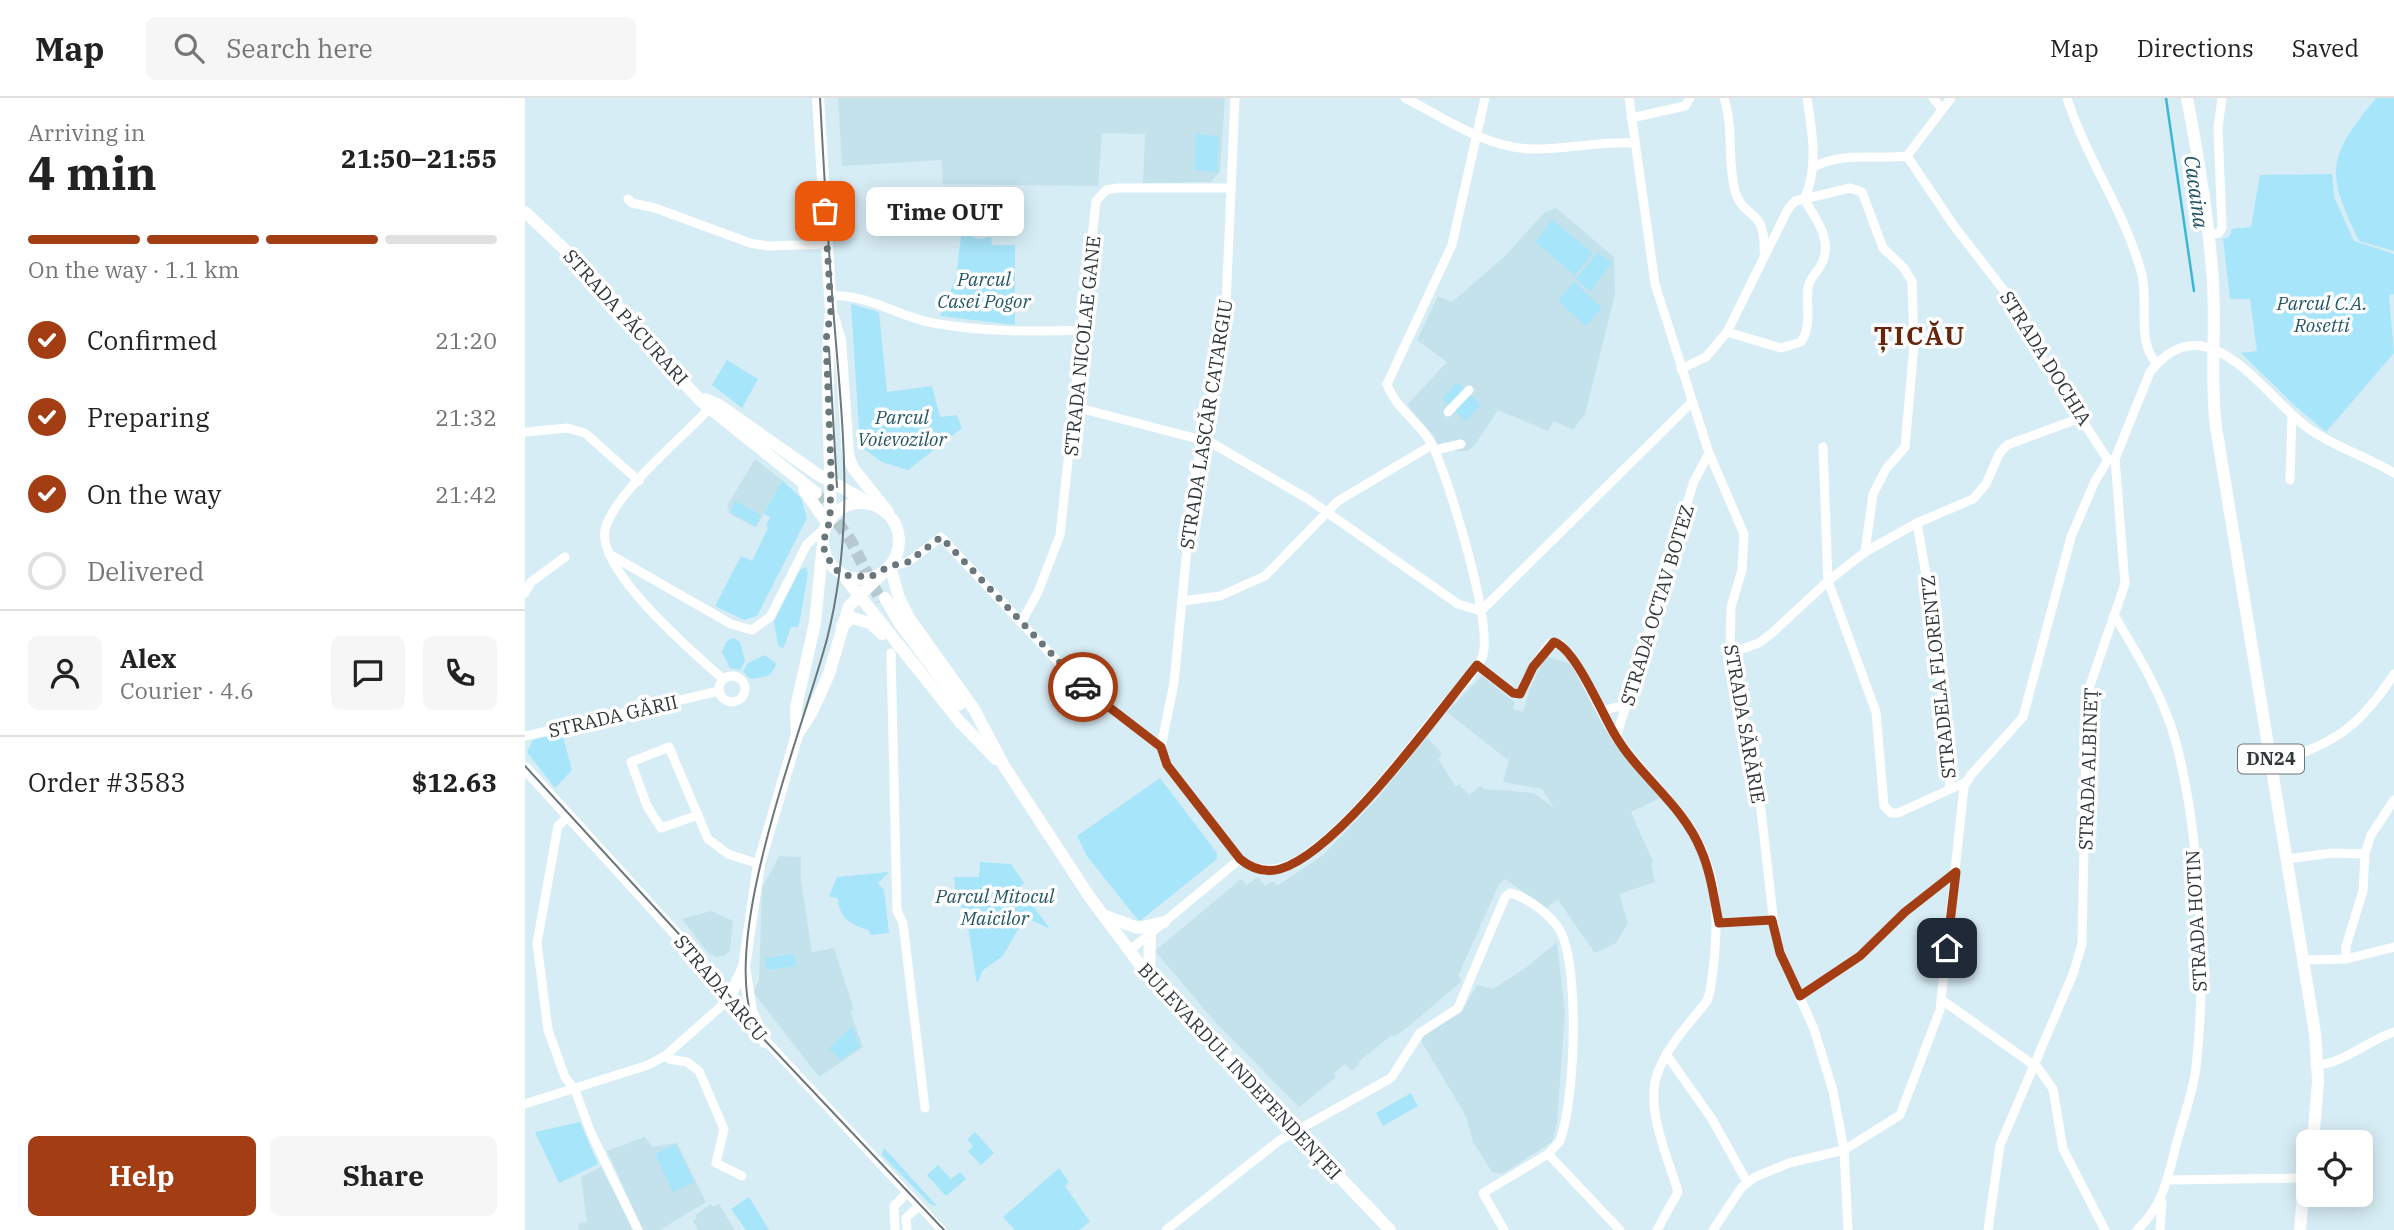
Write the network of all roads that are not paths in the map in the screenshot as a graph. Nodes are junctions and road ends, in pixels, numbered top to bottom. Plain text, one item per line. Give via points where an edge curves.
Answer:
1 (818, 98) edge
2 (1235, 98) edge
3 (1405, 98) edge
4 (1485, 98) edge
5 (1629, 98) edge
6 (1690, 98) edge
7 (1724, 98) edge
8 (1807, 98) edge
9 (1933, 98) edge
10 (1951, 98) edge
11 (2067, 98) edge
12 (2187, 98) edge
13 (2222, 98) edge
14 (1942, 109) junction
15 (1632, 118) junction
16 (1477, 136) junction
17 (1634, 144) junction
18 (1907, 156) junction
19 (1813, 167) junction
20 (1231, 188) junction
21 (628, 199) dead end
22 (1804, 199) junction
23 (525, 212) edge
24 (2209, 235) junction
25 (827, 244) junction
26 (1764, 256) junction
27 (830, 296) junction
28 (831, 310) junction
29 (1084, 330) junction
30 (1727, 332) junction
31 (2212, 348) junction
32 (2157, 363) junction
33 (1681, 369) junction
34 (1469, 390) dead end
35 (702, 402) junction
36 (1692, 402) junction
37 (1075, 407) junction
38 (1448, 412) dead end
39 (2292, 416) junction
40 (2083, 417) junction
41 (525, 432) edge
42 (1201, 440) junction
43 (1461, 444) dead end
44 (1823, 447) dead end
45 (1434, 448) junction
46 (831, 450) junction
47 (1709, 453) junction
48 (2112, 459) junction
49 (798, 462) junction
50 (2394, 473) edge
51 (2290, 480) dead end
52 (639, 481) junction
53 (831, 483) junction
54 (818, 491) tunnel mouth
55 (875, 505) junction
56 (1329, 513) junction
57 (1917, 523) junction
58 (828, 524) junction
59 (895, 524) junction
60 (823, 543) junction
61 (1865, 552) junction
62 (608, 553) junction
63 (565, 557) dead end
64 (887, 568) junction
65 (843, 575) junction
66 (652, 581) junction
67 (1828, 582) junction
68 (632, 590) junction
69 (525, 593) edge
70 (860, 596) junction
71 (883, 599) tunnel mouth
72 (1182, 601) junction
73 (1481, 611) junction
74 (2114, 615) junction
75 (1021, 623) junction
76 (842, 626) junction
77 (897, 652) junction
78 (1730, 653) junction
79 (1477, 665) junction
80 (2394, 674) edge
81 (723, 679) junction
82 (719, 691) junction
83 (1628, 704) junction
84 (1602, 711) junction
85 (525, 736) edge
86 (797, 736) junction
87 (1616, 738) junction
88 (988, 745) junction
89 (1161, 747) junction
90 (2272, 764) junction
91 (526, 769) edge
92 (1966, 782) junction
93 (1950, 789) junction
94 (2394, 800) edge
95 (698, 815) junction
96 (569, 816) junction
97 (2365, 854) junction
98 (1240, 859) junction
99 (2287, 859) junction
100 (759, 864) junction
101 (1956, 872) junction
102 (1103, 915) junction
103 (1772, 920) junction
104 (1164, 922) junction
105 (1719, 923) junction
106 (1150, 934) junction
107 (2394, 947) edge
108 (1129, 951) junction
109 (2346, 959) junction
110 (2303, 960) junction
111 (742, 970) junction
112 (712, 975) junction
113 (1149, 977) junction
114 (1800, 996) junction
115 (1942, 999) junction
116 (728, 1000) junction
117 (2394, 1032) edge
118 (765, 1042) junction
119 (1666, 1054) junction
120 (665, 1056) junction
121 (2032, 1065) junction
122 (2315, 1065) junction
123 (575, 1090) junction
124 (525, 1104) edge
125 (925, 1108) dead end
126 (2310, 1130) edge
127 (2314, 1130) edge
128 (1293, 1132) junction
129 (1844, 1150) junction
130 (1548, 1154) junction
131 (742, 1176) dead end
132 (2296, 1178) edge
133 (2167, 1180) junction
134 (1747, 1182) junction
135 (907, 1193) junction
136 (2162, 1197) junction
137 (919, 1206) junction
138 (2305, 1207) edge
139 (2306, 1207) edge
140 (638, 1230) edge
141 (895, 1230) edge
142 (907, 1230) edge
143 (942, 1230) edge
144 (1166, 1230) edge
145 (1390, 1230) edge
146 (1504, 1230) edge
147 (1620, 1230) edge
148 (1657, 1230) edge
149 (1713, 1230) edge
150 (1848, 1230) edge
151 (1989, 1230) edge
152 (2105, 1230) edge
153 (2137, 1230) edge
154 (2160, 1230) edge
155 (2303, 1230) edge

1 - 25 main road
2 - 20 street, STRADA LASCĂR CATARGIU
3 - 16 street
4 - 16 street
5 - 15 street, STRADA SĂRĂRIE
6 - 15 street via 1685,106
7 - 26 street via 1736,194 1765,231
8 - 19 street
9 - 14 street
10 - 14 street
11 - 32 street via 2142,272 2146,347
12 - 24 main road, DN24
13 - 24 street via 2218,127 2222,228
14 - 18 street
15 - 17 street, STRADA SĂRĂRIE
16 - 17 street via 1531,149
16 - 45 street via 1452,245 1387,384
17 - 33 street, STRADA SĂRĂRIE via 1655,284
18 - 19 street via 1854,155
18 - 40 street, STRADA DOCHIA via 2020,311 2036,349
19 - 22 street
20 - 29 street, STRADA NICOLAE GANE via 1117,188 1100,194
20 - 42 street, STRADA LASCĂR CATARGIU via 1224,328
21 - 25 street via 750,243
22 - 26 street via 1788,209
22 - 30 street via 1826,245 1821,266 1808,287 1805,337 1795,346 1781,348
22 - 61 street via 1850,188 1862,192 1883,248 1912,281 1914,357 1905,447 1873,494
23 - 35 main road, STRADA PĂCURARI via 586,268 647,344
24 - 31 main road, DN24
25 - 27 main road
26 - 30 street
27 - 28 main road
27 - 29 street via 845,295 932,323 1018,332
28 - 46 main road via 826,340
28 - 59 main road via 840,340 848,455
29 - 37 street, STRADA NICOLAE GANE
30 - 33 street via 1706,357
31 - 32 street via 2185,349
31 - 39 street via 2237,362
31 - 90 main road, DN24 via 2217,428
32 - 48 street, STRADA ALBINEȚ
33 - 36 street, STRADA SĂRĂRIE
34 - 38 street
35 - 49 main road via 719,405
35 - 52 street
35 - 54 main road
35 - 58 main road via 802,488
36 - 47 street, STRADA SĂRĂRIE
36 - 73 street
37 - 42 street
37 - 75 street, STRADA NICOLAE GANE via 1060,535
39 - 50 street via 2321,438
39 - 51 street
40 - 48 street, STRADA DOCHIA
40 - 57 street via 2007,445 1973,499
41 - 52 street via 576,429
42 - 56 street
42 - 72 street, STRADA LASCĂR CATARGIU
43 - 45 street
44 - 67 street
45 - 56 street via 1338,501
45 - 73 street via 1469,556
46 - 49 main road via 813,466
46 - 53 main road
47 - 78 street, STRADA SĂRĂRIE via 1744,534 1742,570 1731,607
47 - 83 street, STRADA OCTAV BOTEZ via 1694,481
48 - 74 street, STRADA ALBINEȚ via 2125,584
48 - 92 street via 2095,481 2071,537 2023,718
49 - 53 main road
52 - 62 street via 610,517 604,533
53 - 55 main road
53 - 58 main road
55 - 58 main road via 845,507
55 - 59 main road
56 - 72 street via 1265,576 1220,596
56 - 73 street via 1458,604
57 - 61 street
57 - 93 street, STRADELA FLORENTZ via 1935,619
58 - 60 main road
58 - 66 street via 807,544 770,617 752,630 731,624
59 - 64 main road via 899,545
60 - 65 main road via 830,562
60 - 86 main road via 818,602 796,708
61 - 67 street
62 - 66 street
62 - 68 street
63 - 69 street via 531,582
64 - 65 main road via 870,577
64 - 70 main road
64 - 75 street via 908,562 941,537
64 - 88 main road via 905,612 974,709
65 - 70 main road
66 - 68 street via 639,578
67 - 78 street via 1759,643
67 - 93 street via 1876,712 1884,806 1898,813
68 - 81 street
70 - 76 main road via 849,606
70 - 77 main road
71 - 88 main road via 909,645
72 - 89 street, STRADA LASCĂR CATARGIU via 1169,717
73 - 79 street via 1484,649
74 - 121 street, STRADA ALBINEȚ via 2087,694 2081,949
74 - 133 street, STRADA HOTIN via 2150,675 2175,738 2197,880 2201,988 2196,1068
75 - 89 street via 1076,681
76 - 77 main road via 852,618 862,619
76 - 86 main road via 829,674
77 - 88 main road via 960,722
77 - 125 street via 897,911 903,923
78 - 103 street, STRADA SĂRĂRIE via 1761,810
79 - 84 street, STRADA OCTAV BOTEZ via 1520,694 1549,644 1560,644
79 - 98 street via 1360,808 1317,846 1278,869 1256,869
80 - 90 street via 2346,732 2318,748
81 - 82 street
81 - 82 street via 739,677 745,693 731,702
82 - 85 street, STRADA GĂRII
83 - 84 street
83 - 87 street, STRADA OCTAV BOTEZ
84 - 87 street, STRADA OCTAV BOTEZ
86 - 100 main road
87 - 105 street via 1693,833 1710,878
88 - 102 main road, BULEVARDUL INDEPENDENȚEI
89 - 98 street via 1167,765
90 - 99 main road, DN24
91 - 96 main road, STRADA ARCU
92 - 93 street
92 - 101 street
94 - 97 street via 2371,835
95 - 95 street via 661,828 647,806 631,762 669,747
95 - 100 street via 716,848
96 - 112 main road, STRADA ARCU
96 - 123 street via 558,826 554,840 537,958 552,1043
97 - 99 street
97 - 109 street via 2363,891
98 - 104 street
99 - 110 main road, DN24
100 - 111 main road
101 - 114 street via 1860,956
101 - 115 street
102 - 104 main road via 1138,928
102 - 108 main road, BULEVARDUL INDEPENDENȚEI
103 - 105 street
103 - 114 street, STRADA SĂRĂRIE via 1780,953
104 - 106 street
105 - 119 street via 1707,1001
106 - 108 street
106 - 113 main road
107 - 109 street
108 - 113 main road, BULEVARDUL INDEPENDENȚEI
109 - 110 street
110 - 122 main road, DN24 via 2315,1033
111 - 112 main road via 725,980
111 - 116 main road
111 - 118 main road via 751,1011
112 - 116 main road, STRADA ARCU
113 - 128 main road, BULEVARDUL INDEPENDENȚEI
114 - 129 street, STRADA SĂRĂRIE via 1825,1060
115 - 121 street
115 - 129 street via 1898,1118
116 - 118 street, STRADA ARCU
116 - 120 street
117 - 122 street via 2328,1065
118 - 135 street, STRADA ARCU
119 - 134 street via 1712,1119
119 - 148 street via 1657,1074 1656,1116 1678,1192
120 - 123 street
120 - 131 street via 699,1071 724,1129 716,1163
121 - 151 street, STRADA ALBINEȚ via 2000,1145
121 - 152 street via 2049,1081 2063,1149
122 - 126 main road, DN24
122 - 127 main road, DN24
123 - 124 street
123 - 140 street
128 - 130 street via 1391,1079 1420,1033 1458,1008 1510,893 1547,916 1564,937 1572,1003 1570,1069 1561,1137
128 - 144 street
128 - 145 main road, BULEVARDUL INDEPENDENȚEI
129 - 134 street via 1789,1163
129 - 150 street, STRADA SĂRĂRIE
130 - 146 street via 1483,1193
130 - 147 street
132 - 133 street
133 - 136 street, STRADA HOTIN
134 - 149 street
135 - 137 street, STRADA ARCU
135 - 141 street via 894,1206
136 - 153 street, STRADA HOTIN
136 - 154 street
137 - 142 street via 907,1218
137 - 143 street, STRADA ARCU
138 - 155 main road, DN24
139 - 155 main road, DN24

